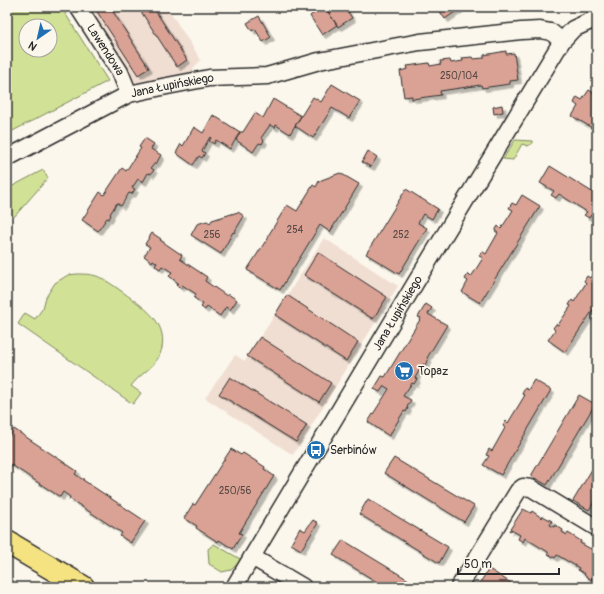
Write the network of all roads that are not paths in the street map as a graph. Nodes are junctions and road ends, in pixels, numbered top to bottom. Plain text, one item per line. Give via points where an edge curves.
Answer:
1 (78, 7) edge
2 (597, 18) edge
3 (562, 41) junction
4 (129, 94) junction
5 (7, 158) edge
6 (597, 528) edge
7 (7, 542) edge
8 (252, 557) junction
9 (83, 587) edge
10 (234, 587) edge
11 (303, 587) edge
12 (459, 587) edge

1 - 4 street, Lawendowa via 120,72
2 - 3 street, Jana Łupińskiego via 574,29
3 - 4 street, Jana Łupińskiego via 551,32 540,30 420,42 319,61 267,76 209,78
3 - 8 street, Jana Łupińskiego
4 - 5 street, Jana Łupińskiego
6 - 12 street via 531,488 523,487 518,491
7 - 9 main road
8 - 10 street, Jana Łupińskiego
8 - 11 street

